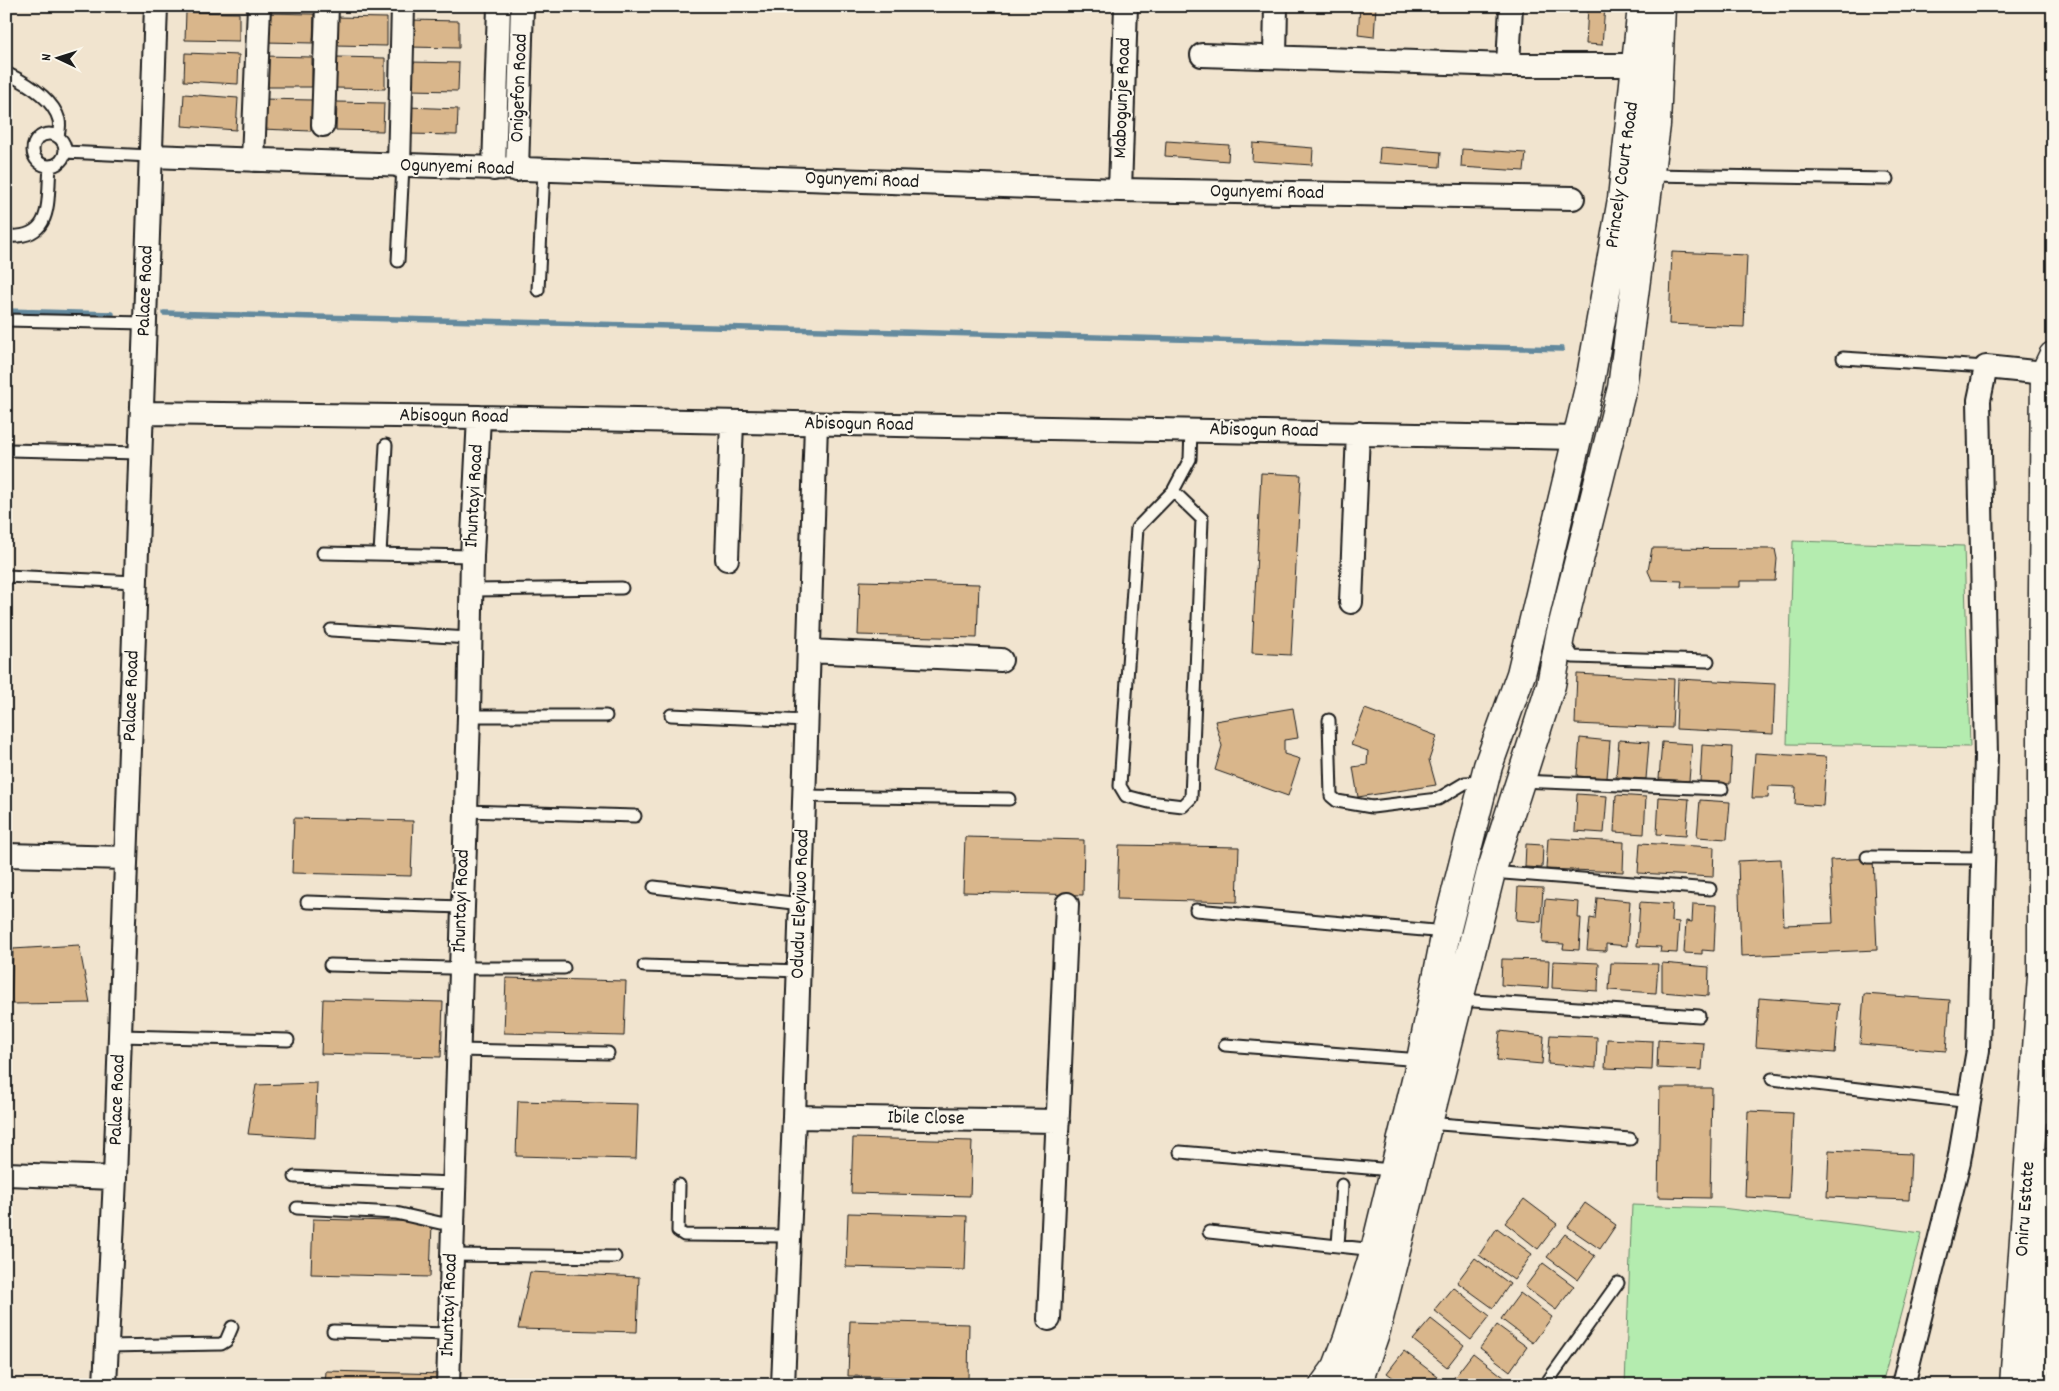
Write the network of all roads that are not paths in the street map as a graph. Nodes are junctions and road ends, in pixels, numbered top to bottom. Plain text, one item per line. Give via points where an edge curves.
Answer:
1 (156, 6) edge
2 (259, 6) edge
3 (327, 6) edge
4 (403, 6) edge
5 (499, 6) edge
6 (522, 6) edge
7 (1126, 6) edge
8 (1276, 6) edge
9 (1511, 6) edge
10 (1642, 6) edge
11 (1661, 6) edge
12 (1202, 56) dead end
13 (1275, 56) junction
14 (1638, 65) junction
15 (1508, 66) junction
16 (6, 73) edge
17 (323, 125) dead end
18 (58, 136) junction
19 (65, 152) junction
20 (151, 156) junction
21 (253, 160) junction
22 (50, 166) junction
23 (401, 166) junction
24 (494, 169) junction
25 (517, 170) junction
26 (544, 171) junction
27 (1649, 175) junction
28 (1887, 179) dead end
29 (1120, 190) junction
30 (1573, 198) dead end
31 (6, 236) edge
32 (398, 262) dead end
33 (538, 290) dead end
34 (6, 320) edge
35 (145, 322) junction
36 (1843, 358) dead end
37 (1986, 367) junction
38 (2050, 368) edge
39 (142, 413) junction
40 (479, 417) junction
41 (732, 422) junction
42 (816, 424) junction
43 (1191, 430) junction
44 (1358, 433) junction
45 (1577, 438) junction
46 (386, 445) dead end
47 (9, 450) dead end
48 (140, 453) junction
49 (1173, 490) junction
50 (323, 553) dead end
51 (380, 554) junction
52 (472, 556) junction
53 (727, 559) dead end
54 (6, 576) edge
55 (136, 582) junction
56 (622, 588) dead end
57 (472, 590) junction
58 (1351, 602) dead end
59 (331, 630) dead end
60 (1560, 636) junction
61 (470, 638) junction
62 (809, 651) junction
63 (1001, 660) dead end
64 (1708, 661) dead end
65 (1521, 674) junction
66 (1551, 685) junction
67 (469, 716) junction
68 (606, 716) dead end
69 (672, 716) dead end
70 (1329, 720) dead end
71 (807, 721) junction
72 (1519, 781) junction
73 (1484, 782) junction
74 (1722, 789) dead end
75 (804, 796) junction
76 (1009, 798) dead end
77 (465, 811) junction
78 (635, 816) dead end
79 (6, 855) edge
80 (1867, 857) dead end
81 (126, 858) junction
82 (1985, 858) junction
83 (1491, 872) junction
84 (654, 887) dead end
85 (1710, 889) dead end
86 (308, 902) dead end
87 (801, 904) junction
88 (1067, 904) dead end
89 (462, 907) junction
90 (1196, 910) dead end
91 (1446, 932) junction
92 (330, 965) dead end
93 (644, 966) dead end
94 (460, 968) junction
95 (564, 968) dead end
96 (799, 971) junction
97 (2047, 976) edge
98 (1458, 1000) junction
99 (1699, 1016) dead end
100 (120, 1036) junction
101 (288, 1040) dead end
102 (1226, 1044) dead end
103 (458, 1050) junction
104 (608, 1053) dead end
105 (1421, 1060) junction
106 (1772, 1079) dead end
107 (1971, 1102) junction
108 (2042, 1116) edge
109 (794, 1118) junction
110 (1058, 1121) junction
111 (1426, 1122) junction
112 (1630, 1139) dead end
113 (1180, 1152) dead end
114 (2053, 1162) edge
115 (1392, 1170) junction
116 (6, 1174) edge
117 (295, 1177) dead end
118 (115, 1178) junction
119 (454, 1183) junction
120 (679, 1185) dead end
121 (1342, 1185) dead end
122 (297, 1208) dead end
123 (453, 1223) junction
124 (1209, 1232) dead end
125 (789, 1236) junction
126 (1338, 1245) junction
127 (1374, 1250) junction
128 (451, 1255) junction
129 (615, 1257) dead end
130 (1618, 1283) dead end
131 (1049, 1319) dead end
132 (232, 1327) dead end
133 (333, 1331) dead end
134 (449, 1334) junction
135 (107, 1346) junction
136 (105, 1385) edge
137 (448, 1385) edge
138 (783, 1385) edge
139 (1324, 1385) edge
140 (1357, 1385) edge
141 (1544, 1385) edge
142 (1903, 1385) edge
143 (2014, 1385) edge
144 (2035, 1385) edge

1 - 20 street, Palace Road
2 - 21 street
3 - 17 street
4 - 23 street
5 - 24 street, Onigefon Road
6 - 25 street, Onigefon Road
7 - 29 street, Mabogunje Road
8 - 13 street
9 - 15 street
10 - 14 street, Princely Court Road
11 - 27 street via 1656,125
12 - 13 street
13 - 15 street
14 - 15 street
14 - 45 street, Princely Court Road via 1622,199 1589,388
16 - 18 lane via 32,86 54,110 59,121
18 - 19 lane via 64,143
18 - 22 lane via 42,135 34,143 36,159 44,166
19 - 20 lane
19 - 22 lane via 60,162
20 - 21 street, Ogunyemi Road
20 - 35 street, Palace Road
21 - 23 street, Ogunyemi Road
22 - 31 lane via 45,219 36,232 21,237
23 - 24 street, Ogunyemi Road
23 - 32 lane
24 - 25 street, Ogunyemi Road
25 - 26 street, Ogunyemi Road
26 - 29 street, Ogunyemi Road
26 - 33 lane
27 - 28 lane
27 - 60 street via 1622,388
29 - 30 street, Ogunyemi Road
34 - 35 lane
35 - 39 street, Palace Road
36 - 37 lane
37 - 38 street
37 - 82 street via 1978,413 1986,756
38 - 97 street, Oniru Estate via 2042,702
39 - 40 street, Abisogun Road
39 - 48 street, Palace Road
40 - 41 street, Abisogun Road
40 - 52 street, Ihuntayi Road
41 - 42 street, Abisogun Road
41 - 53 street
42 - 43 street, Abisogun Road
42 - 62 street, Odudu Eleyiwo Road
43 - 44 street, Abisogun Road
43 - 49 lane via 1190,460
44 - 45 street, Abisogun Road
44 - 58 street
45 - 65 street, Princely Court Road
46 - 51 lane
47 - 48 lane
48 - 55 street, Palace Road
49 - 49 lane via 1137,528 1120,786 1126,796 1183,806 1191,798 1202,519
50 - 51 lane
51 - 52 lane
52 - 57 street, Ihuntayi Road
54 - 55 lane
55 - 81 street, Palace Road
56 - 57 lane
57 - 61 street, Ihuntayi Road
59 - 61 lane
60 - 64 lane via 1572,657
60 - 66 street
61 - 67 street, Ihuntayi Road
62 - 63 street
62 - 71 street, Odudu Eleyiwo Road
65 - 66 street
65 - 73 street, Princely Court Road
66 - 72 street
67 - 68 lane
67 - 77 street, Ihuntayi Road
69 - 71 lane
70 - 73 lane via 1331,796 1337,801 1372,807 1438,799 1465,783
71 - 75 street, Odudu Eleyiwo Road
72 - 74 lane
72 - 83 street
73 - 91 street, Princely Court Road
75 - 76 lane
75 - 87 street, Odudu Eleyiwo Road
77 - 78 lane
77 - 89 street, Ihuntayi Road
79 - 81 street
80 - 82 lane
81 - 100 street, Palace Road
82 - 107 street via 1980,1022
83 - 85 lane
83 - 98 street
84 - 87 lane
86 - 89 lane
87 - 96 street, Odudu Eleyiwo Road
88 - 110 street
89 - 94 street, Ihuntayi Road
90 - 91 lane
91 - 105 street, Princely Court Road
92 - 94 lane
93 - 96 lane
94 - 95 lane
94 - 103 street, Ihuntayi Road
96 - 109 street, Odudu Eleyiwo Road
97 - 108 street, Oniru Estate
98 - 99 lane
98 - 111 street
100 - 101 lane
100 - 118 street, Palace Road
102 - 105 lane
103 - 104 lane
103 - 119 street, Ihuntayi Road
105 - 115 street, Princely Court Road
106 - 107 lane
107 - 142 street
108 - 143 street, Oniru Estate
109 - 110 street, Ibile Close
109 - 125 street, Odudu Eleyiwo Road
110 - 131 street
111 - 112 lane
111 - 140 street via 1376,1330
113 - 115 lane
114 - 144 street, Oniru Estate
115 - 127 street, Princely Court Road
116 - 118 street
117 - 119 lane
118 - 135 street, Palace Road
119 - 123 street, Ihuntayi Road
120 - 125 lane via 678,1231 684,1235
121 - 126 lane
122 - 123 lane via 396,1213
123 - 128 street, Ihuntayi Road
124 - 126 lane
125 - 138 street, Odudu Eleyiwo Road
126 - 127 lane
127 - 139 street, Princely Court Road via 1348,1338 1337,1367
128 - 129 lane
128 - 134 street, Ihuntayi Road
130 - 141 lane
132 - 135 lane via 221,1344
133 - 134 lane
134 - 137 street, Ihuntayi Road
135 - 136 street, Palace Road

